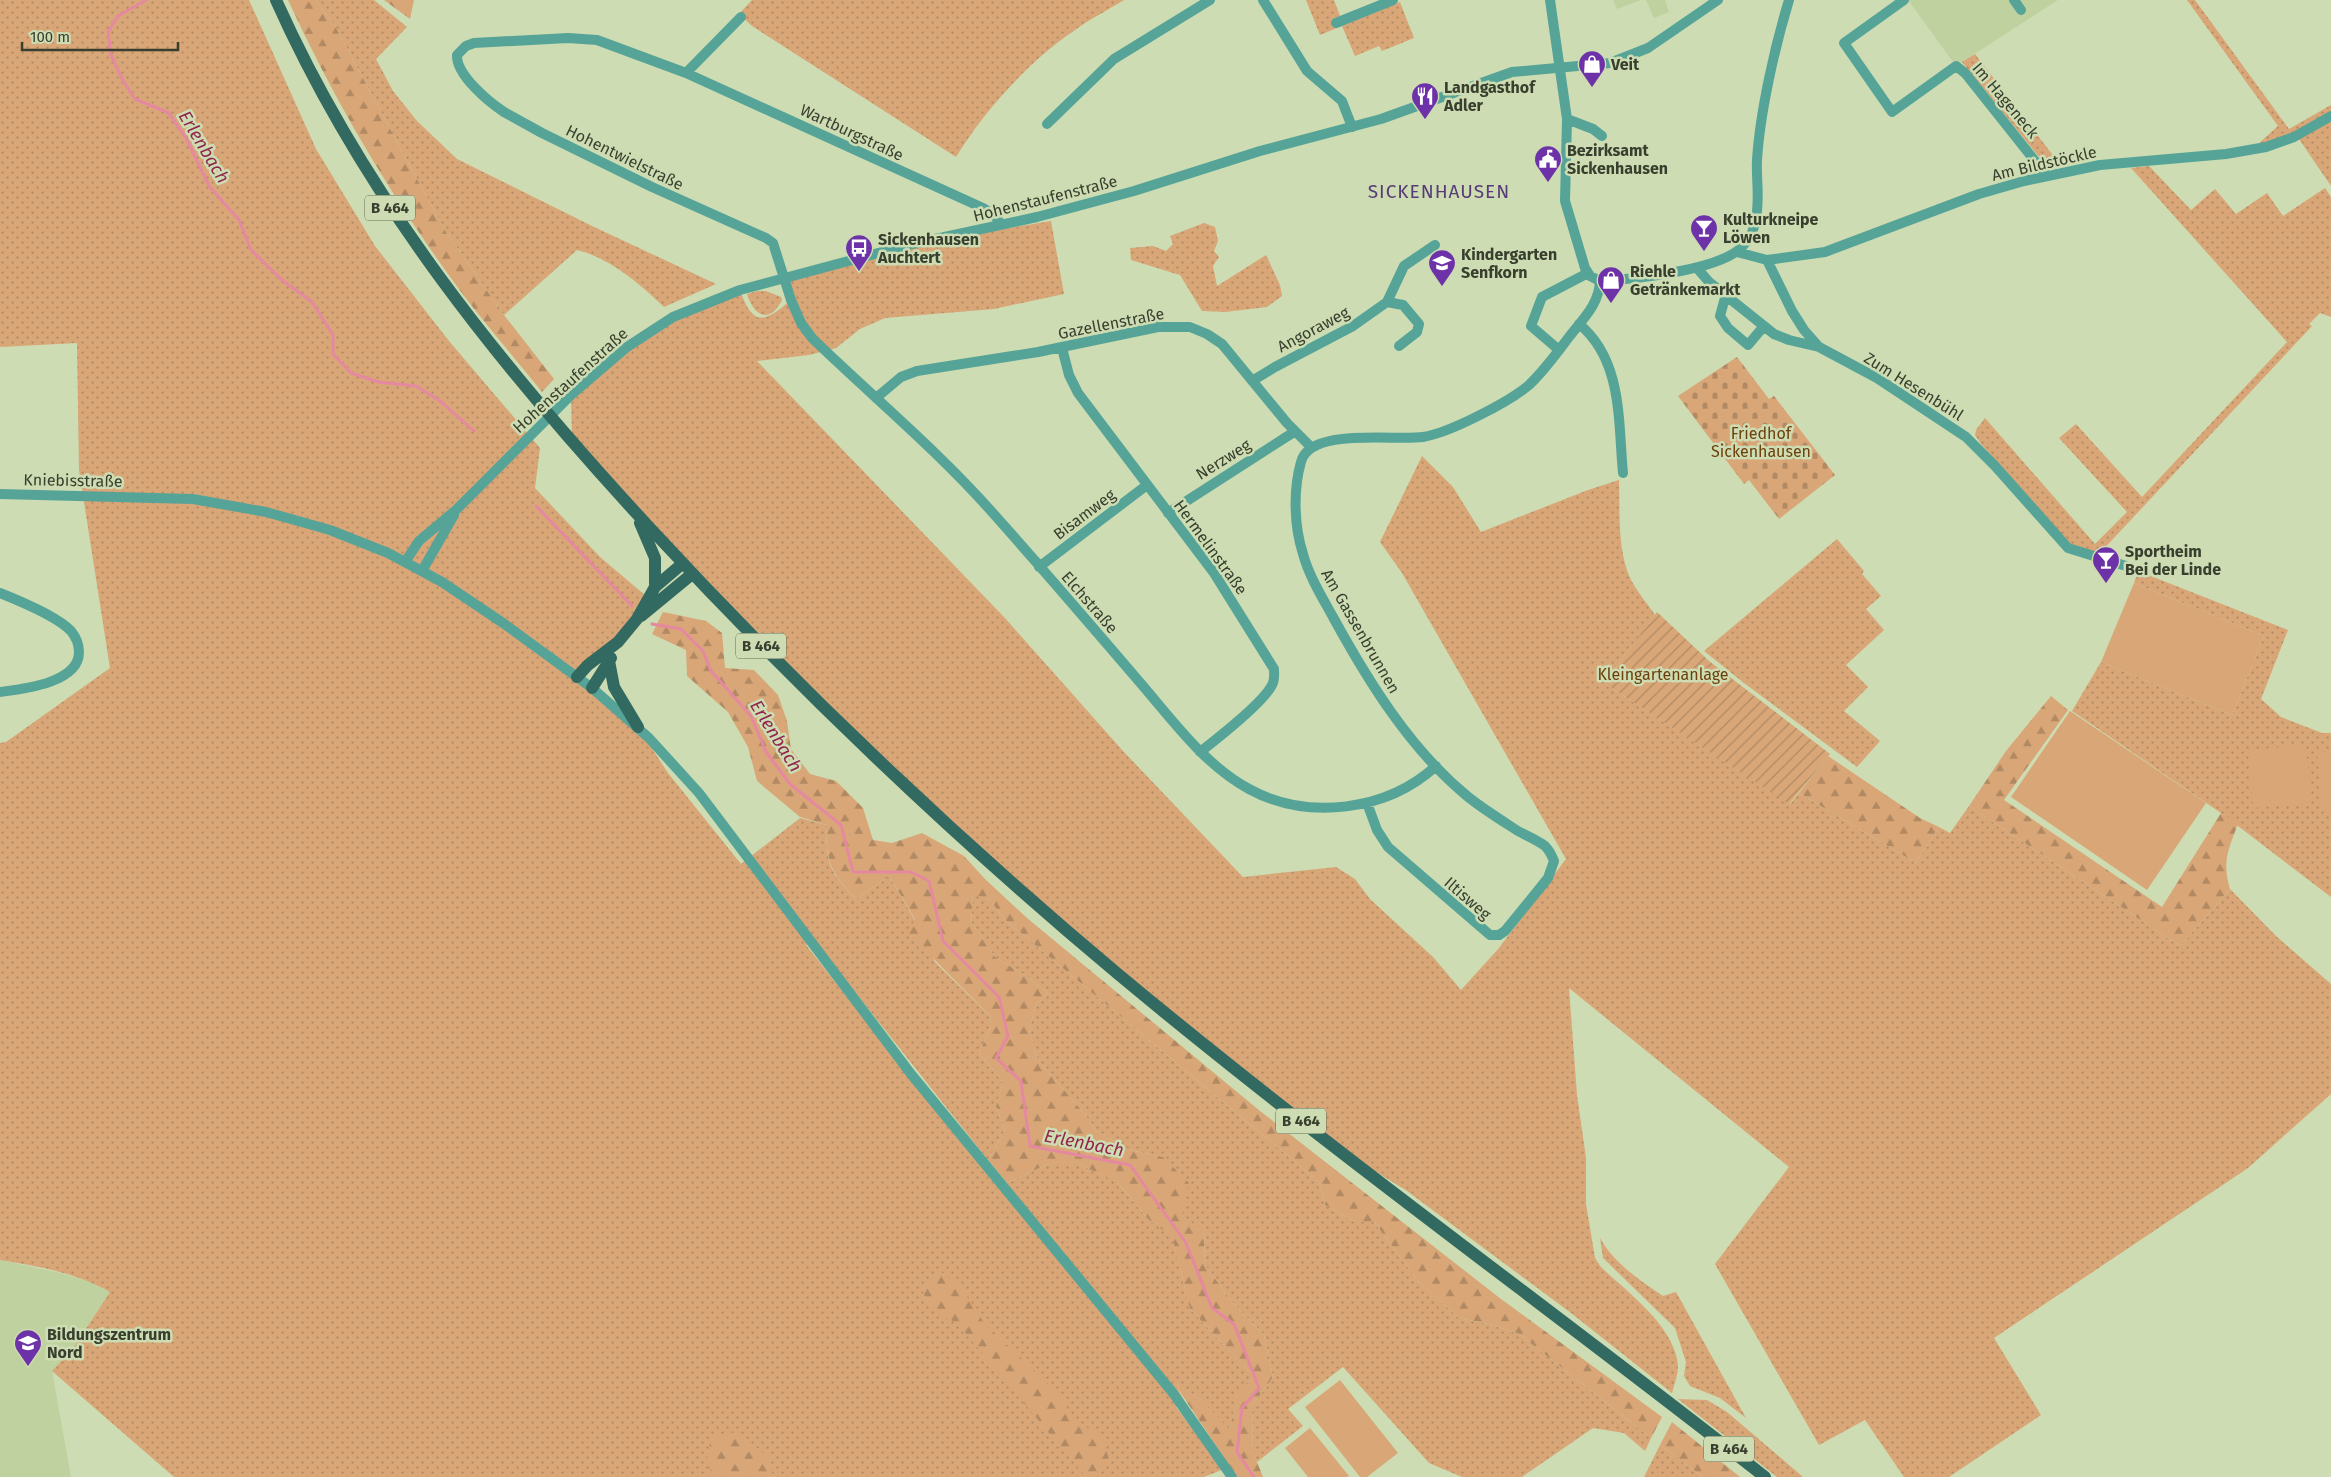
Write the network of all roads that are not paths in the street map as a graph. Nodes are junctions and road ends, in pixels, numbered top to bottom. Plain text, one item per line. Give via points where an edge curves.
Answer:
1 (276, 0) edge
2 (1210, 0) edge
3 (1263, 0) edge
4 (1550, 0) edge
5 (1718, 0) edge
6 (1789, 0) edge
7 (1904, 0) edge
8 (2014, 0) edge
9 (1388, 1) edge
10 (2021, 10) dead end
11 (741, 17) dead end
12 (1336, 23) dead end
13 (459, 51) joint
14 (1559, 69) junction
15 (686, 73) junction
16 (2331, 116) edge
17 (1568, 119) junction
18 (1047, 124) dead end
19 (1352, 127) junction
20 (1602, 136) dead end
21 (2047, 176) junction
22 (1001, 224) junction
23 (1435, 245) dead end
24 (1740, 249) junction
25 (1767, 260) junction
26 (1697, 268) junction
27 (1588, 273) junction
28 (783, 279) junction
29 (1600, 281) junction
30 (1726, 294) junction
31 (1387, 302) junction
32 (1579, 324) junction
33 (1764, 326) junction
34 (1399, 346) dead end
35 (1819, 347) junction
36 (1062, 348) junction
37 (1558, 350) junction
38 (1252, 381) junction
39 (876, 398) junction
40 (1294, 432) junction
41 (1312, 447) junction
42 (1623, 474) dead end
43 (1147, 485) junction
44 (0, 494) edge
45 (630, 506) junction
46 (457, 509) junction
47 (1168, 513) junction
48 (405, 562) junction
49 (682, 564) junction
50 (2126, 566) dead end
51 (1039, 567) junction
52 (422, 571) junction
53 (692, 574) junction
54 (655, 587) junction
55 (0, 593) edge
56 (637, 619) junction
57 (618, 642) junction
58 (610, 661) junction
59 (577, 677) junction
60 (592, 688) junction
61 (0, 692) edge
62 (638, 727) junction
63 (1200, 752) junction
64 (1436, 766) junction
65 (1367, 802) junction
66 (1554, 861) joint
67 (1232, 1477) edge
68 (1765, 1477) edge

1 - 45 main road, B 464 via 302,56 342,128 419,251 498,354
2 - 18 street via 1114,59
3 - 19 street via 1308,71 1342,101
4 - 14 street
5 - 14 street, Hohenstaufenstraße via 1656,43 1630,56 1601,65
6 - 24 street via 1758,150 1757,216 1749,240
7 - 21 street, Im Hageneck via 1844,43 1892,112 1956,66
8 - 10 street
9 - 12 street
11 - 15 street
13 - 15 street, Wartburgstraße via 474,43 580,38 618,47
13 - 28 street, Hohentwielstraße via 457,60 461,69 494,105 628,176 766,238 777,252
14 - 17 street
14 - 19 street, Hohenstaufenstraße via 1512,72
15 - 22 street, Wartburgstraße via 983,208
16 - 21 street, Am Bildstöckle via 2294,137 2253,150 2108,164
17 - 20 street
17 - 27 street via 1565,201
19 - 22 street, Hohenstaufenstraße via 1260,151 1116,196
21 - 25 street, Am Bildstöckle via 1979,194 1832,250
22 - 28 street, Hohenstaufenstraße
23 - 31 street, Angoraweg via 1404,266
24 - 25 street
24 - 26 street
25 - 35 street, Zum Hesenbühl via 1792,311
26 - 29 street
26 - 30 street
27 - 29 street
27 - 37 street via 1547,293 1540,300 1531,326
28 - 39 street, Elchstraße via 806,331
28 - 46 street, Hohenstaufenstraße via 734,292 673,317 627,347 571,395
29 - 32 street via 1596,303
30 - 33 street
30 - 33 street via 1720,316 1748,346
31 - 34 street via 1403,305 1419,324 1417,332
31 - 38 street, Angoraweg via 1353,326
32 - 37 street
32 - 42 street via 1596,342 1612,373
33 - 35 street via 1781,337
35 - 50 street, Zum Hesenbühl via 1877,378 1966,437 2068,548
36 - 38 street, Gazellenstraße via 1164,326 1190,327 1222,344
36 - 39 street, Gazellenstraße via 917,371 901,377
36 - 43 street, Hermelinstraße via 1069,375 1078,392
37 - 41 street via 1525,388 1441,432 1415,438 1328,440
38 - 40 street, Gazellenstraße
39 - 51 street, Elchstraße via 985,505
40 - 41 street, Gazellenstraße
40 - 47 street, Nerzweg
41 - 64 street, Am Gassenbrunnen via 1301,462 1297,496 1298,536 1308,569 1376,689
43 - 47 street, Hermelinstraße
43 - 51 street, Bisamweg
44 - 48 street, Kniebisstraße via 145,496 211,501 284,516 346,535
45 - 49 main road, B 464
45 - 54 main road via 655,558
46 - 48 street, Hohenstaufenstraße via 418,541
46 - 52 street, Hohenstaufenstraße
47 - 63 street, Hermelinstraße via 1214,573 1274,669 1273,684 1268,690 1239,720
48 - 52 street, Kniebisstraße
49 - 53 main road, B 464
49 - 54 main road
51 - 63 street, Elchstraße
52 - 59 street, Kniebisstraße via 484,609
53 - 56 main road
53 - 68 main road, B 464 via 859,743 1066,931 1279,1104
54 - 56 main road
55 - 61 street via 64,626 76,639 80,654 75,668 62,678
56 - 57 main road
57 - 58 main road
57 - 59 main road
58 - 60 main road
58 - 62 main road via 614,687
59 - 60 street, Kniebisstraße
60 - 62 street, Kniebisstraße
62 - 67 street, Kniebisstraße via 699,793 911,1074 1161,1379
63 - 65 street, Elchstraße via 1233,779 1268,797 1314,807
64 - 65 street, Elchstraße via 1400,791
64 - 66 street, Am Gassenbrunnen via 1483,808 1545,847
65 - 66 street, Iltisweg via 1377,830 1388,847 1490,935 1499,935 1509,927 1548,878

